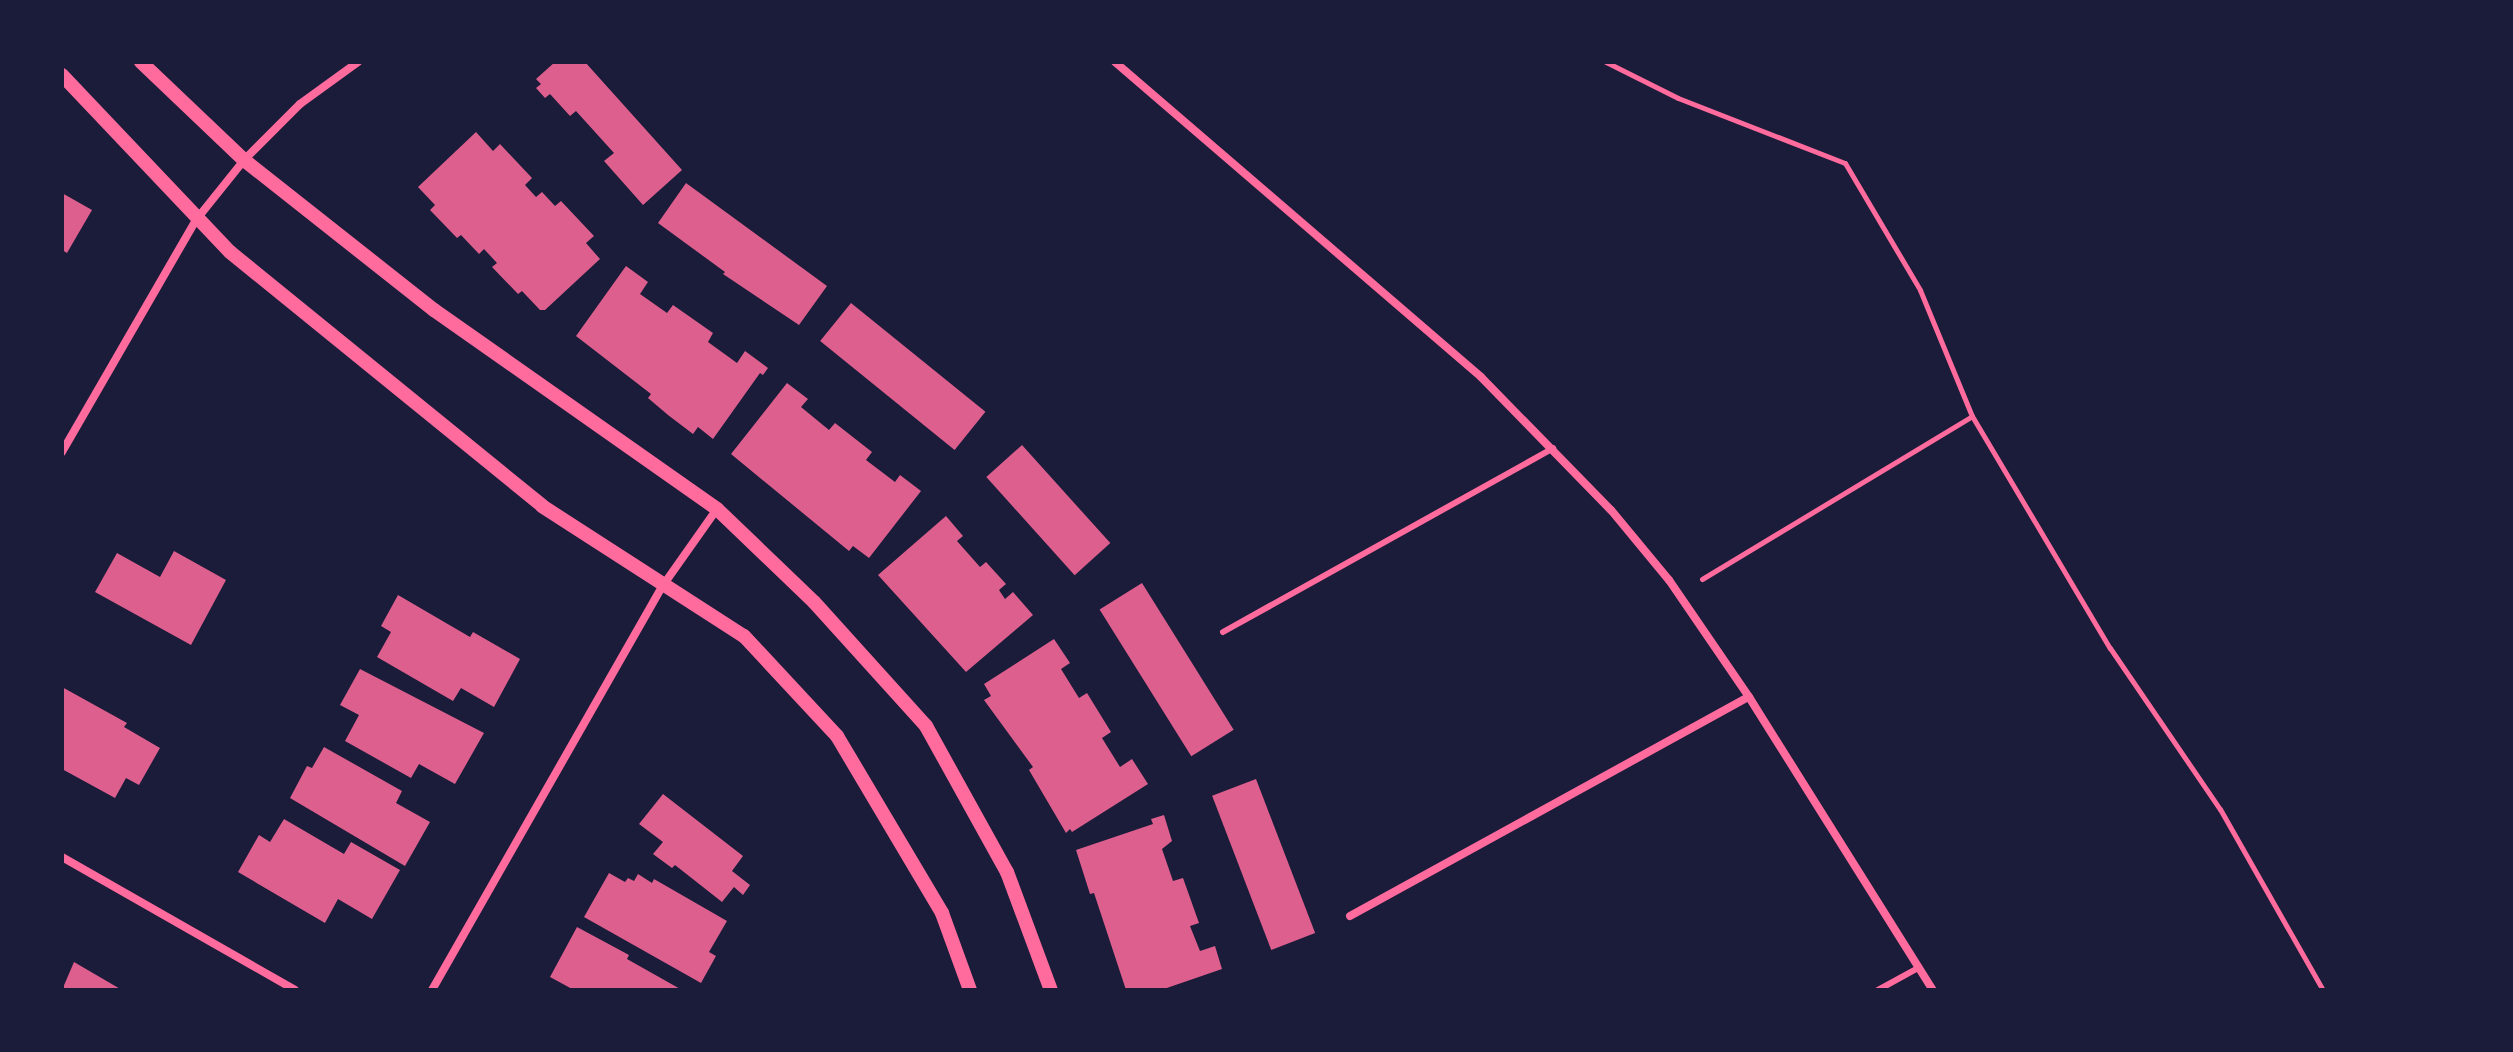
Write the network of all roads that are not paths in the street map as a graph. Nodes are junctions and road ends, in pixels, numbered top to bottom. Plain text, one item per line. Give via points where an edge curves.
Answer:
1 (141, 62) edge
2 (358, 62) edge
3 (1115, 62) edge
4 (62, 75) edge
5 (244, 160) junction
6 (196, 220) junction
7 (1553, 448) junction
8 (62, 452) edge
9 (717, 509) junction
10 (664, 584) junction
11 (1223, 632) dead end
12 (1749, 697) junction
13 (62, 857) edge
14 (1350, 916) dead end
15 (1918, 968) junction
16 (295, 990) edge
17 (432, 990) edge
18 (970, 990) edge
19 (1051, 990) edge
20 (1878, 990) edge
21 (1933, 990) edge

1 - 5 street
2 - 5 street via 300,104
3 - 7 street via 1481,377
4 - 6 street
5 - 6 street
5 - 9 street via 434,310
6 - 8 street
6 - 10 street via 542,506
7 - 11 lane
7 - 12 street via 1678,592
9 - 10 street
9 - 19 street via 814,602 926,726 1007,872
10 - 17 street
10 - 18 street via 744,636 837,736 942,913
12 - 14 street
12 - 15 street
13 - 16 street
15 - 20 lane
15 - 21 street

